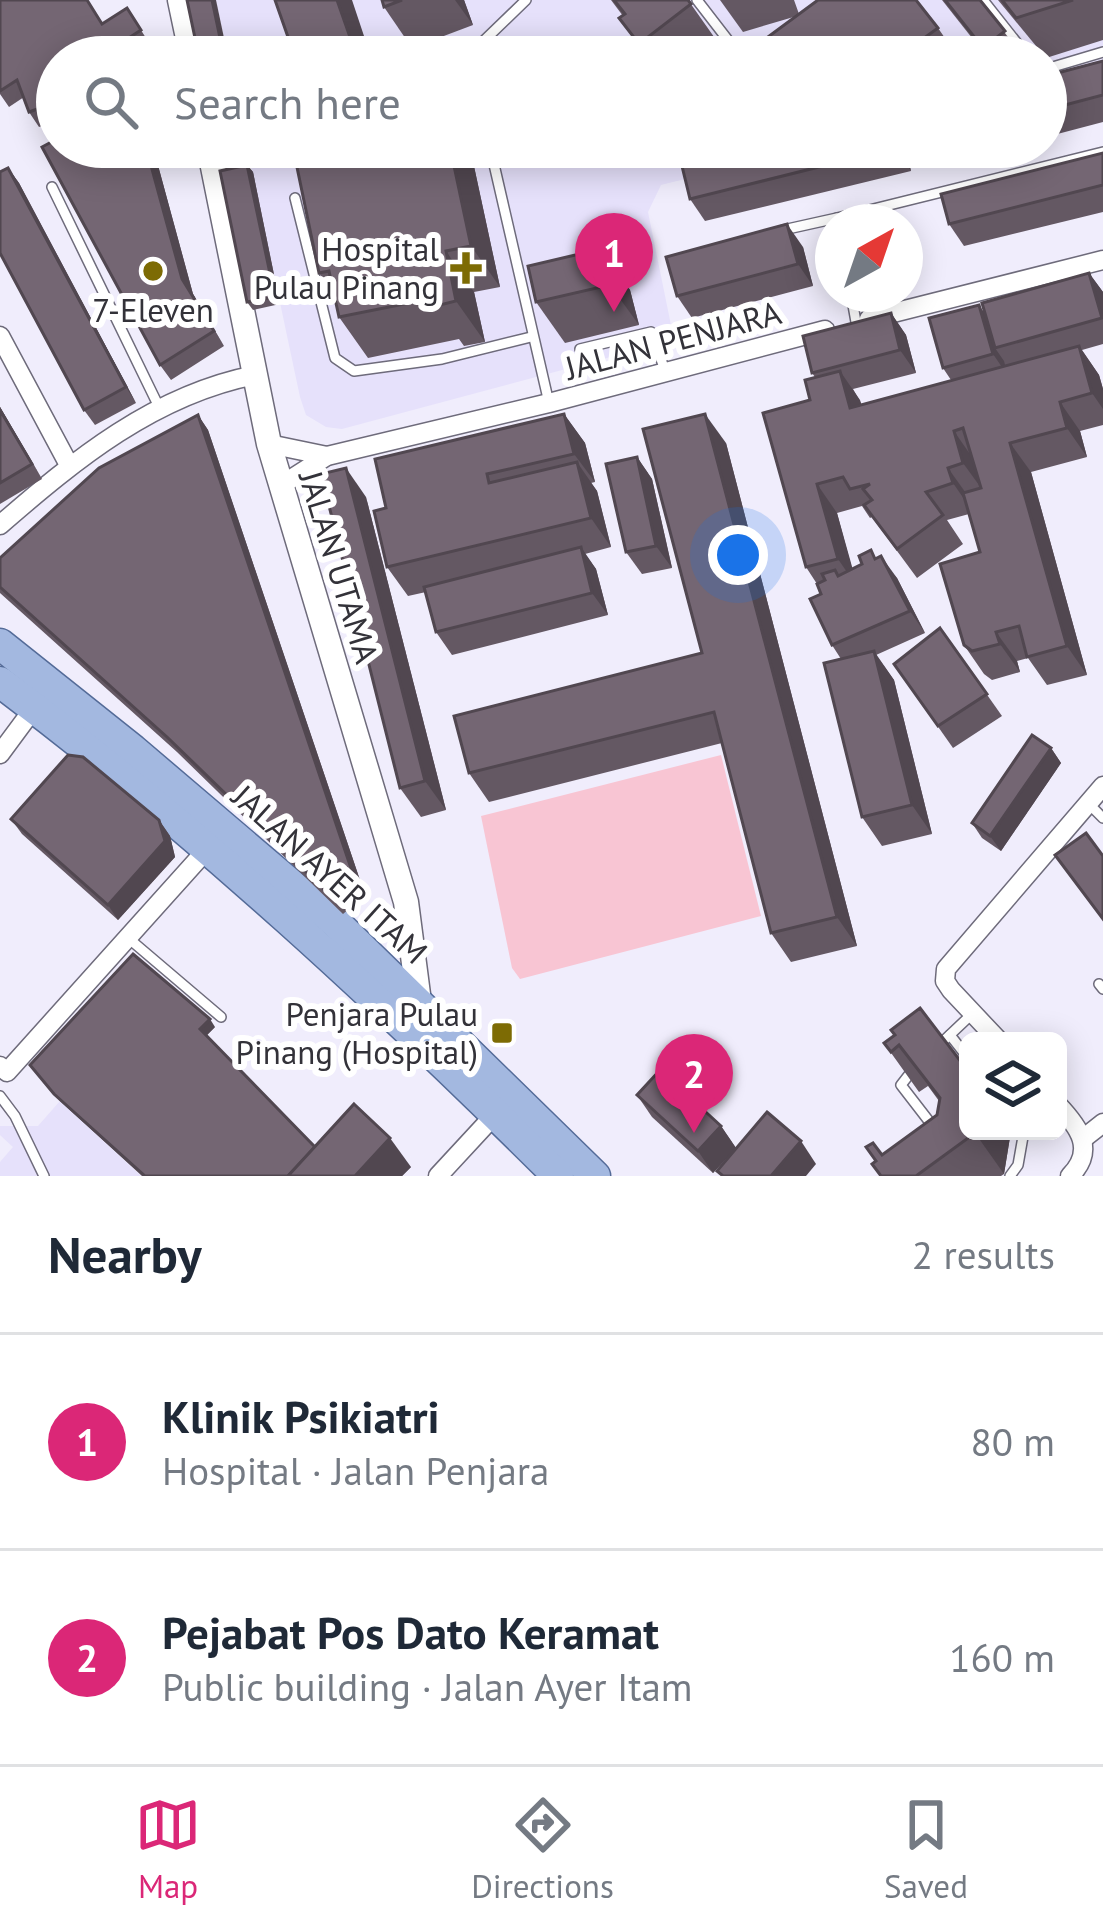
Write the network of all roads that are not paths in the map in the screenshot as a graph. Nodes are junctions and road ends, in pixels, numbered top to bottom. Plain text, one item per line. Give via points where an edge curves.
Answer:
1 (180, 0) edge
2 (526, 0) edge
3 (697, 0) edge
4 (983, 0) edge
5 (188, 36) edge
6 (489, 36) edge
7 (725, 36) edge
8 (1011, 36) edge
9 (1103, 52) edge
10 (1067, 63) edge
11 (1103, 152) edge
12 (1067, 161) edge
13 (214, 168) edge
14 (495, 168) edge
15 (1040, 168) edge
16 (52, 187) edge
17 (295, 197) edge
18 (900, 204) edge
19 (815, 224) edge
20 (773, 232) edge
21 (1103, 260) edge
22 (854, 312) edge
23 (856, 322) junction
24 (0, 336) edge
25 (531, 338) junction
26 (580, 349) dead end
27 (666, 373) junction
28 (255, 375) junction
29 (549, 404) junction
30 (159, 407) junction
31 (268, 444) junction
32 (327, 456) junction
33 (69, 464) junction
34 (280, 486) junction
35 (0, 525) edge
36 (0, 644) edge
37 (0, 682) edge
38 (34, 708) junction
39 (6, 733) edge
40 (0, 754) edge
41 (1103, 786) edge
42 (1088, 803) junction
43 (1103, 818) edge
44 (217, 837) junction
45 (128, 938) junction
46 (419, 1002) junction
47 (973, 1013) junction
48 (221, 1017) dead end
49 (991, 1032) edge
50 (950, 1035) junction
51 (959, 1046) edge
52 (2, 1081) edge
53 (504, 1104) junction
54 (1067, 1116) edge
55 (1103, 1124) edge
56 (1084, 1138) junction
57 (1022, 1140) edge
58 (934, 1143) edge
59 (44, 1176) edge
60 (438, 1176) edge
61 (558, 1176) edge
62 (595, 1176) edge
63 (1010, 1176) edge
64 (1070, 1176) edge

1 - 5 street
2 - 6 lane
3 - 7 lane
4 - 8 lane
9 - 10 lane
11 - 12 lane
13 - 28 street, JALAN UTAMA
14 - 25 lane
15 - 18 lane
16 - 30 lane
17 - 25 lane via 342,365 442,358
19 - 20 lane
21 - 23 street, JALAN PENJARA
22 - 23 lane
23 - 27 street, JALAN PENJARA
24 - 33 street
25 - 29 lane
26 - 27 lane via 651,332
27 - 29 street, JALAN PENJARA
28 - 30 street
28 - 31 street, JALAN UTAMA
29 - 32 street, JALAN PENJARA
30 - 33 street
31 - 32 street, JALAN PENJARA
31 - 34 street, JALAN UTAMA
32 - 34 street, JALAN PENJARA
33 - 35 street
34 - 46 street, JALAN UTAMA via 406,902
36 - 44 main road, JALAN AYER ITAM
37 - 38 main road, JALAN AYER ITAM
38 - 39 street
38 - 44 main road, JALAN AYER ITAM
39 - 40 street
41 - 42 street
42 - 43 lane
42 - 47 street via 946,969 945,981
44 - 45 street
44 - 46 main road, JALAN AYER ITAM
44 - 53 main road, JALAN AYER ITAM via 354,977
45 - 48 lane
45 - 52 street
46 - 53 main road, JALAN AYER ITAM
47 - 49 street
47 - 50 lane
50 - 51 lane
50 - 58 lane via 901,1084 935,1130
52 - 59 lane
53 - 60 street
53 - 61 main road, JALAN AYER ITAM
53 - 62 main road, JALAN AYER ITAM
54 - 56 street
55 - 56 street
56 - 64 street via 1084,1157
57 - 63 lane

